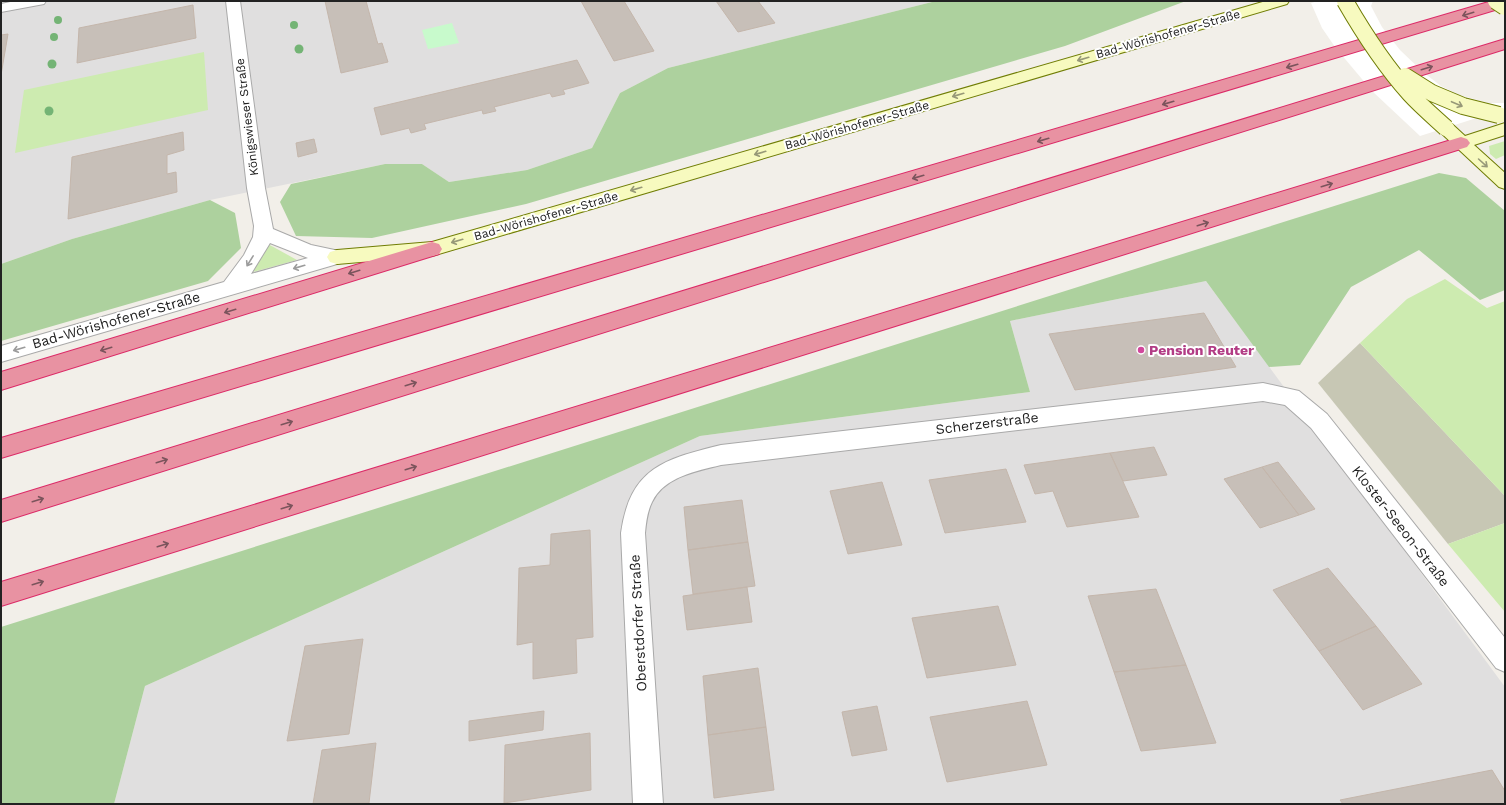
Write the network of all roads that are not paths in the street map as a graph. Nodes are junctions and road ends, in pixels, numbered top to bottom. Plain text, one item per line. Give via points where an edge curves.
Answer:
1 (40, 1) edge
2 (233, 1) edge
3 (1282, 1) edge
4 (1345, 1) edge
5 (1496, 1) edge
6 (1505, 2) edge
7 (1505, 7) edge
8 (1, 8) edge
9 (1505, 44) edge
10 (1386, 65) junction
11 (1503, 120) edge
12 (1461, 143) junction
13 (1505, 183) edge
14 (264, 230) junction
15 (432, 249) junction
16 (337, 257) junction
17 (231, 286) junction
18 (1, 354) edge
19 (1, 381) edge
20 (1291, 397) joint
21 (1, 448) edge
22 (683, 465) joint
23 (1, 511) edge
24 (1, 594) edge
25 (1505, 659) edge
26 (648, 804) edge

1 - 8 street
2 - 14 street, Königswieser Straße via 256,188
3 -> 15 main road, Bad-Wörishofener-Straße
4 - 10 main road, bridge via 1364,35
5 - 7 main road, bridge
6 -> 21 highway
23 -> 9 highway
10 -> 11 main road, bridge via 1432,93
10 - 12 main road, bridge via 1411,95
11 - 12 main road
12 -> 13 main road
24 -> 12 highway
14 - 16 street via 288,244 318,255
14 -> 17 street, Königswieser Straße via 251,261
15 - 16 main road, Bad-Wörishofener-Straße
15 -> 19 highway
16 -> 17 street, Bad-Wörishofener-Straße
17 -> 18 street, Bad-Wörishofener-Straße
20 - 22 street, Scherzerstraße via 1263,392 1124,407 721,455
20 - 25 street, Kloster-Seeon-Straße via 1319,421
22 - 26 street, Oberstdorfer Straße via 661,476 646,490 637,508 633,533

